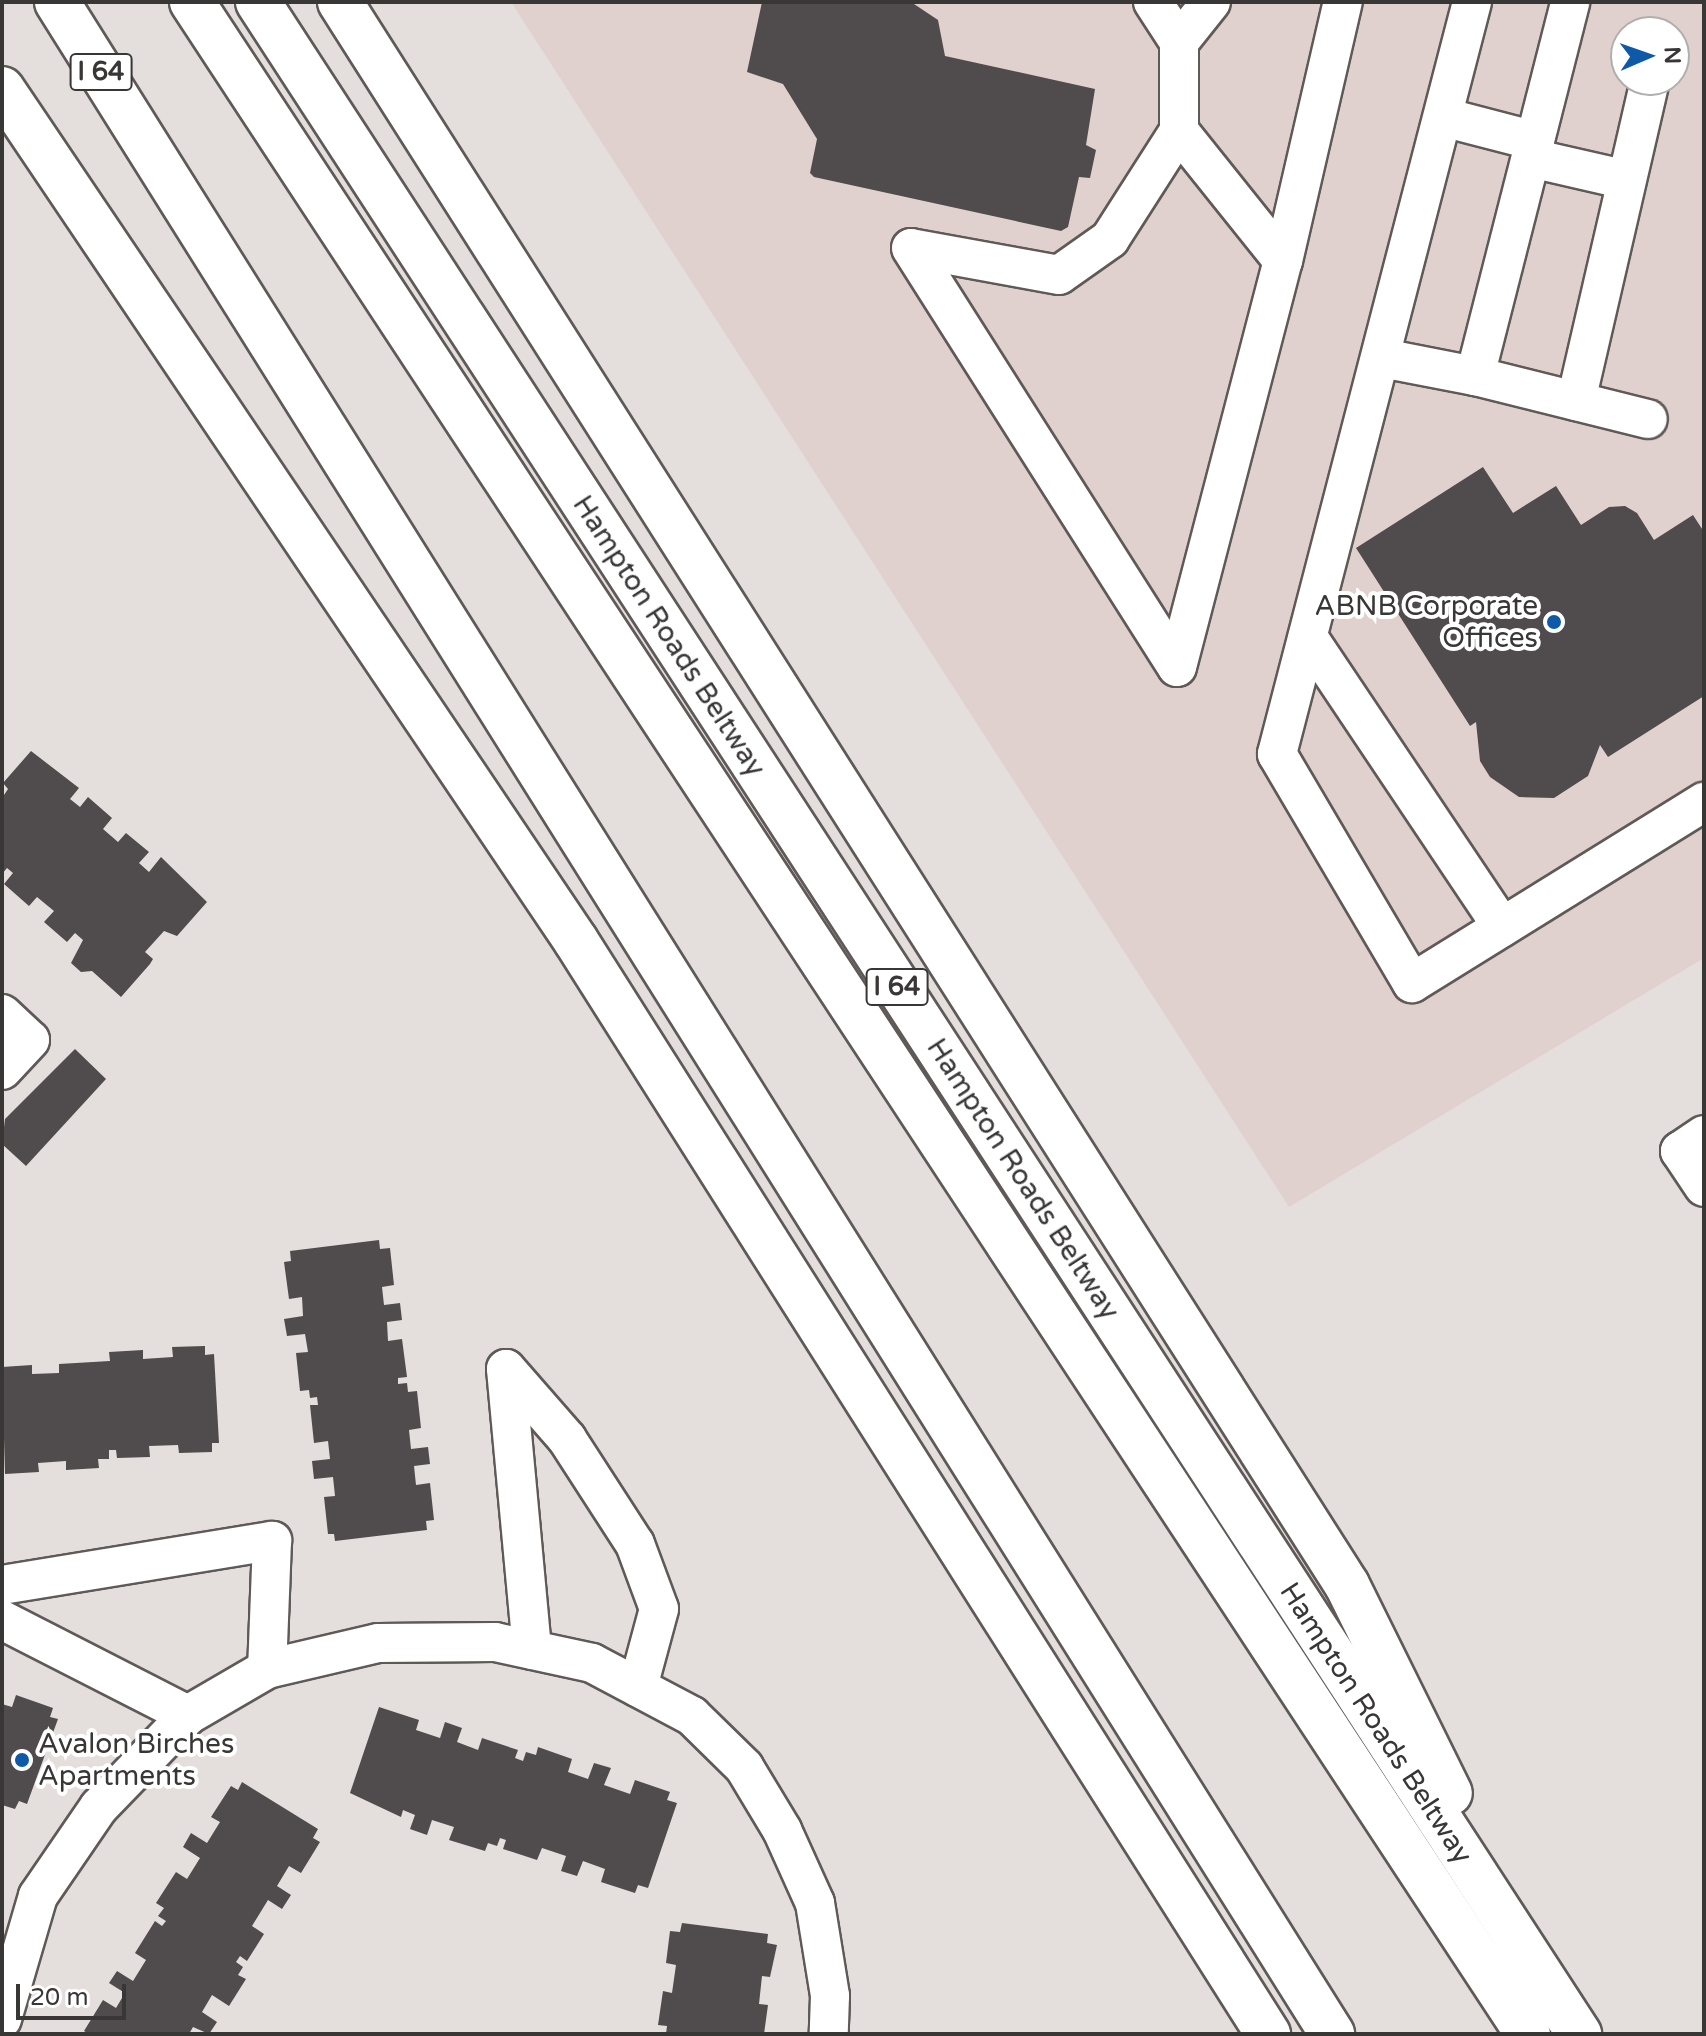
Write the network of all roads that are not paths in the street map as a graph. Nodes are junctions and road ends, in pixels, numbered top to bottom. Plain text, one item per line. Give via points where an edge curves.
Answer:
1 (57, 2) edge
2 (82, 2) edge
3 (192, 2) edge
4 (258, 2) edge
5 (340, 2) edge
6 (1153, 2) edge
7 (1211, 2) edge
8 (1343, 2) edge
9 (1472, 2) edge
10 (1570, 2) edge
11 (1179, 42) junction
12 (2, 89) edge
13 (1646, 96) edge
14 (1443, 117) junction
15 (1179, 131) junction
16 (144, 142) junction
17 (1533, 150) junction
18 (1627, 180) junction
19 (1283, 261) junction
20 (1382, 358) junction
21 (1475, 376) junction
22 (1576, 401) junction
23 (1648, 419) dead end
24 (1308, 637) junction
25 (1704, 802) edge
26 (1502, 927) junction
27 (2, 1014) edge
28 (2, 1070) edge
29 (1704, 1135) edge
30 (1704, 1187) edge
31 (2, 1585) edge
32 (2, 1620) edge
33 (532, 1650) junction
34 (267, 1669) junction
35 (638, 1687) junction
36 (188, 1715) junction
37 (15, 1922) edge
38 (1537, 1971) junction
39 (2, 2019) edge
40 (829, 2034) edge
41 (1268, 2034) edge
42 (1332, 2034) edge
43 (1528, 2034) edge
44 (1579, 2034) edge

1 - 16 highway, I 64
2 - 16 highway
3 - 43 highway
4 - 38 highway, Hampton Roads Beltway / I 64
5 - 38 highway via 1347,1585
6 - 11 street
7 - 11 street
8 - 19 street
9 - 14 street
10 - 17 street
11 - 15 street
12 - 41 highway via 576,941
13 - 18 street
14 - 17 street
14 - 20 street
15 - 19 street
15 - 19 street via 1110,239 1059,275 911,248 1177,667
16 - 42 highway, I 64
17 - 18 street
17 - 21 street
18 - 22 street
20 - 21 street
20 - 24 street
21 - 22 street
22 - 23 street
24 - 26 street
24 - 26 street via 1277,754 1412,983
25 - 26 street
27 - 28 street via 30,1040
29 - 30 street via 1680,1151
31 - 34 street via 272,1541
32 - 36 street
33 - 34 street via 495,1642 378,1643
33 - 35 street via 592,1663
33 - 35 street via 506,1369 567,1439 635,1544 659,1609
34 - 36 street
35 - 40 street via 692,1716 744,1767 782,1830 815,1903 830,1996
36 - 37 street via 99,1807
37 - 39 street
38 - 44 highway, Hampton Roads Beltway / I 64

